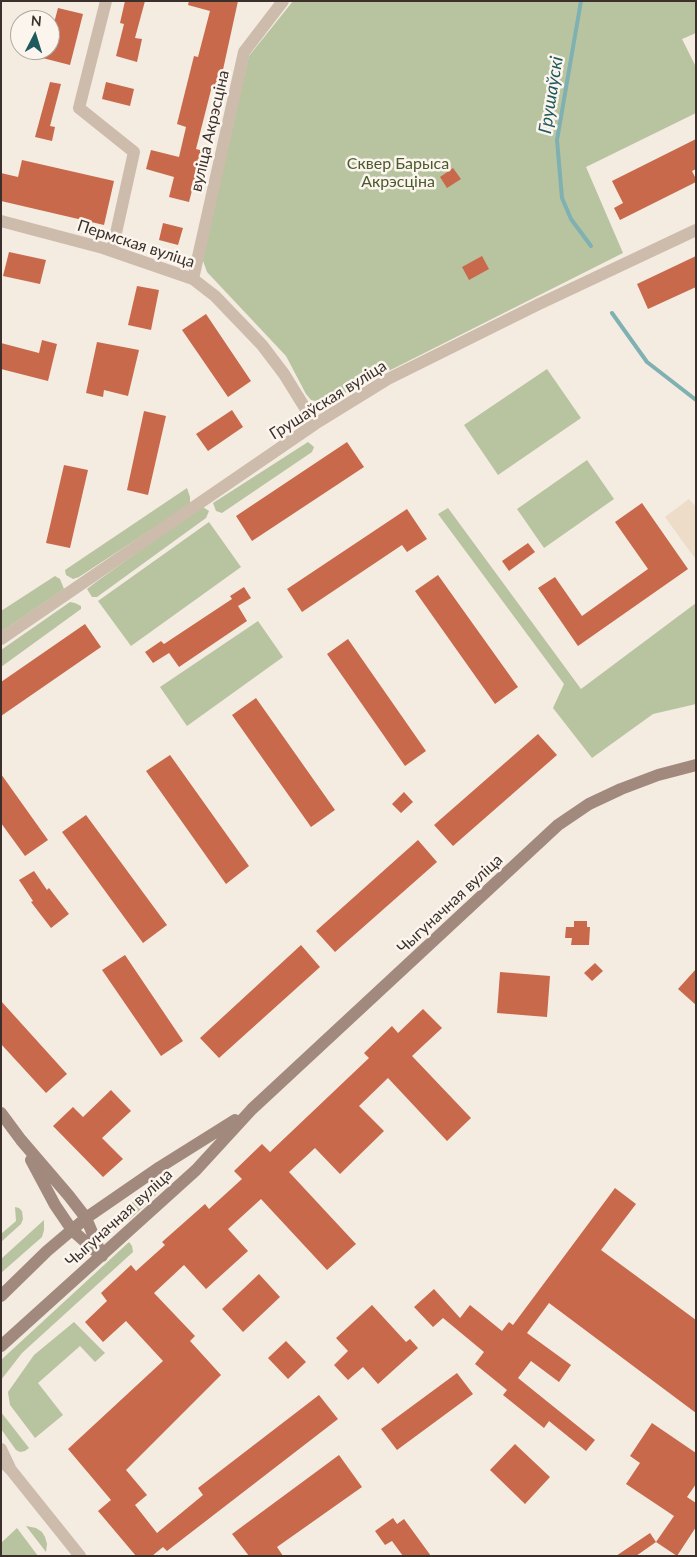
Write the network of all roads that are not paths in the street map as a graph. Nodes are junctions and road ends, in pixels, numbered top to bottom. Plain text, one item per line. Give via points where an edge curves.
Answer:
1 (106, 1) edge
2 (283, 1) edge
3 (1, 221) edge
4 (696, 230) edge
5 (112, 251) junction
6 (193, 279) junction
7 (315, 424) junction
8 (1, 639) edge
9 (696, 765) edge
10 (252, 1109) junction
11 (1, 1113) edge
12 (21, 1140) junction
13 (86, 1218) junction
14 (72, 1230) junction
15 (102, 1256) junction
16 (1, 1296) edge
17 (1, 1346) edge
18 (1, 1449) edge
19 (1, 1460) edge
20 (11, 1470) junction
21 (80, 1556) edge

1 - 5 street via 80,108 134,152
2 - 6 street, вуліца Акрэсціна via 244,52
3 - 5 street, Пермская вуліца
4 - 7 street, Грушаўская вуліца via 453,346
5 - 6 street, Пермская вуліца
6 - 7 street, Пермская вуліца via 215,296 262,345
7 - 8 street, Грушаўская вуліца
9 - 10 main road, Чыгуначная вуліца via 658,774 621,789 589,804 558,825
10 - 13 main road, Чыгуначная вуліца
10 - 15 main road, Чыгуначная вуліца via 196,1170
11 - 12 main road
12 - 13 main road
12 - 14 main road
13 - 14 main road, Чыгуначная вуліца
13 - 15 main road
14 - 15 main road
14 - 16 main road, Чыгуначная вуліца
15 - 17 main road, Чыгуначная вуліца
18 - 20 street
19 - 20 street
20 - 21 street

